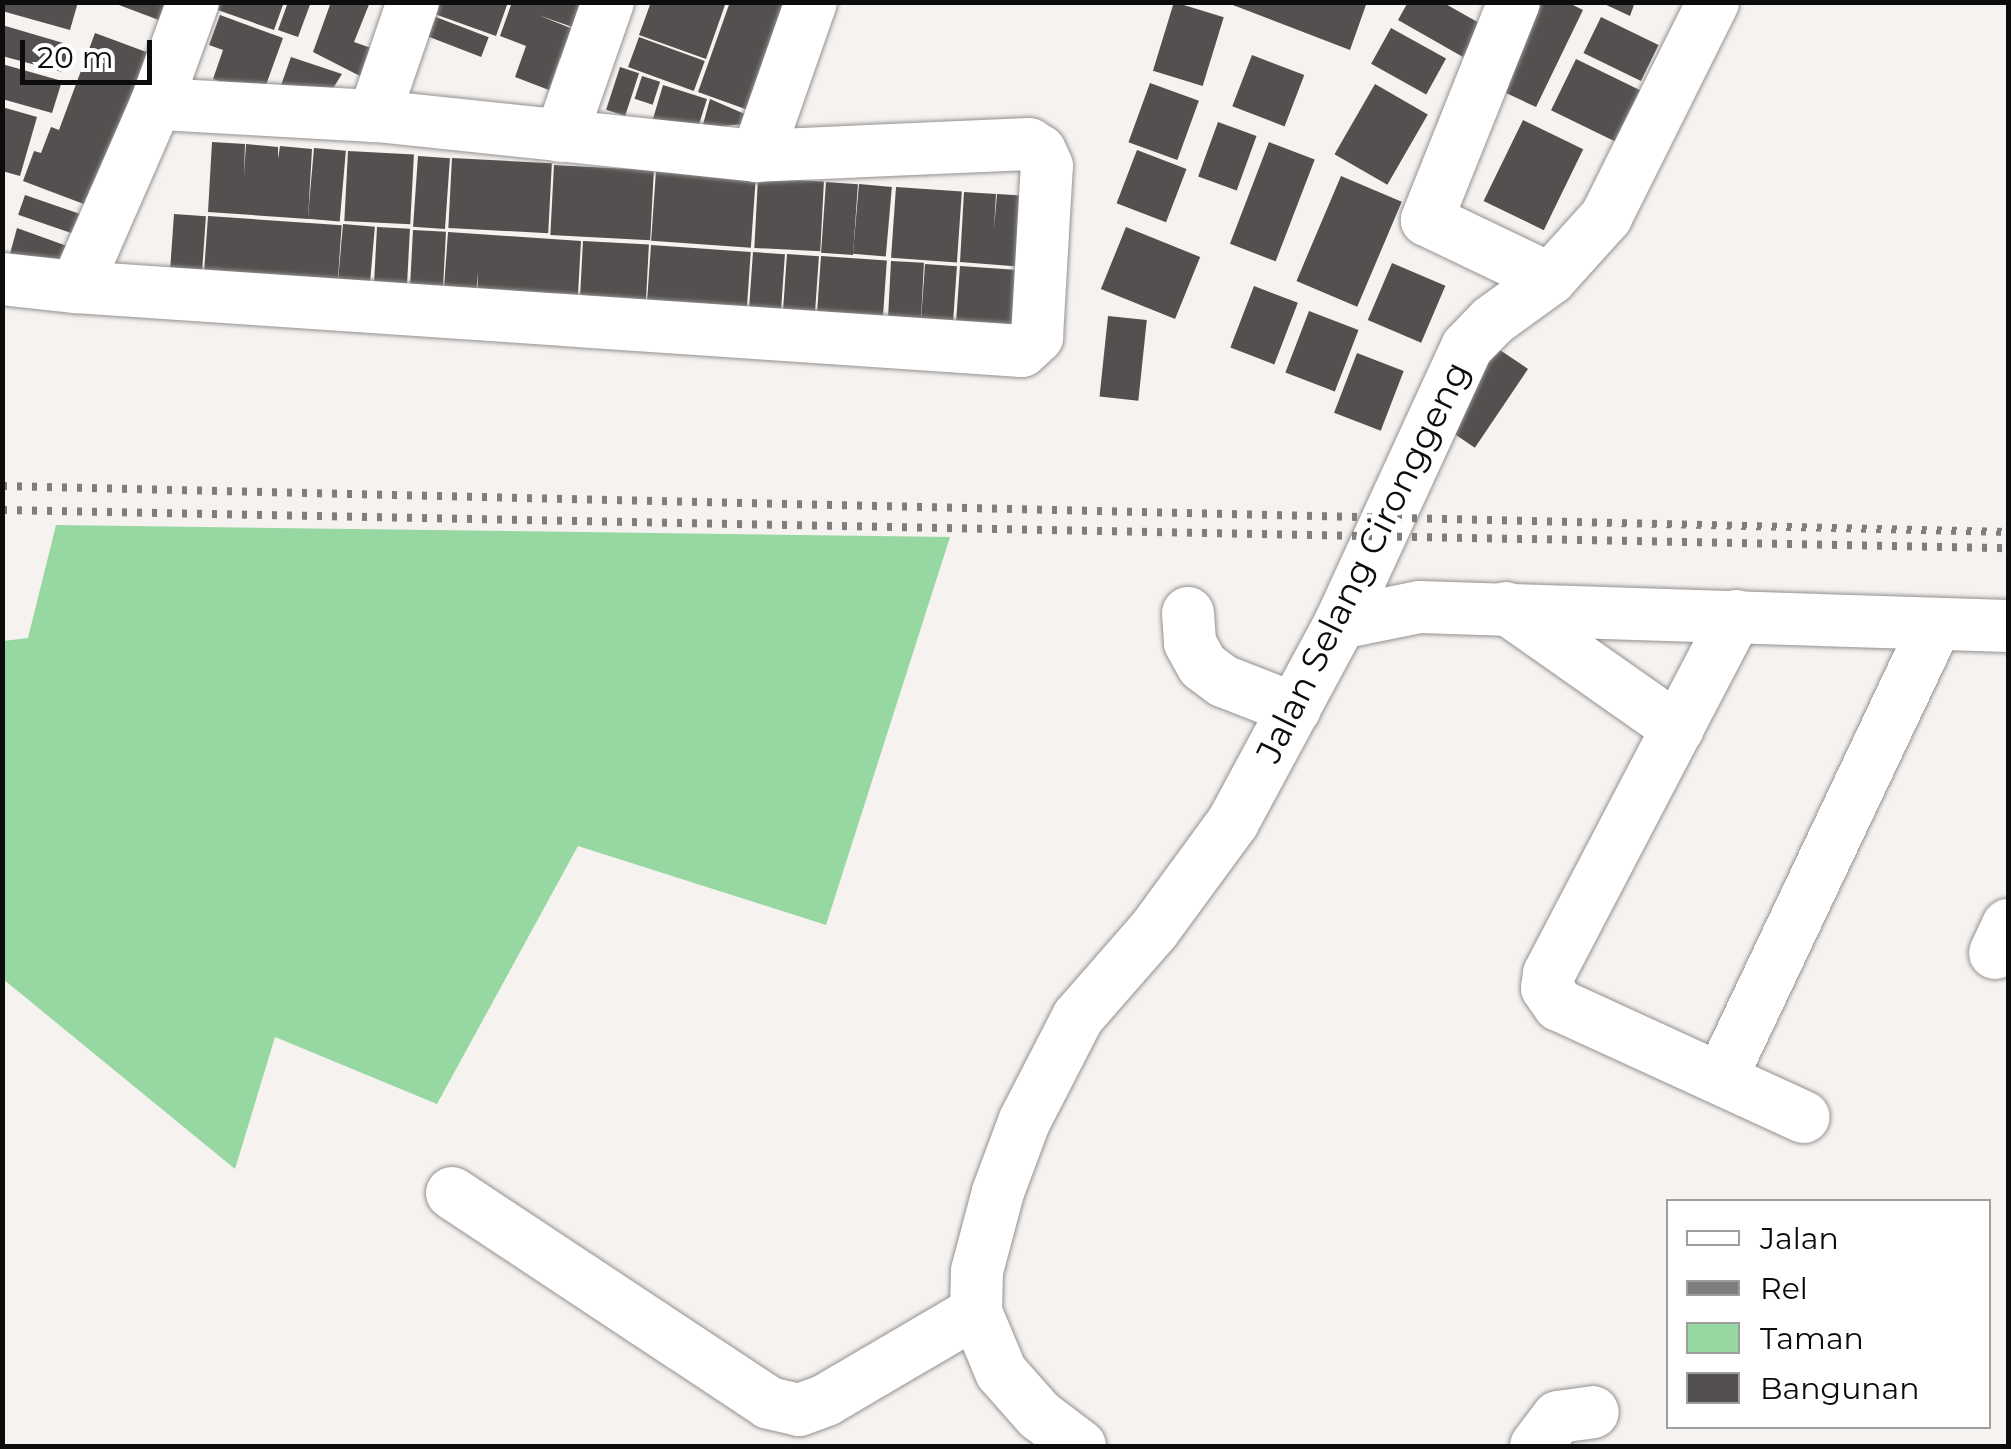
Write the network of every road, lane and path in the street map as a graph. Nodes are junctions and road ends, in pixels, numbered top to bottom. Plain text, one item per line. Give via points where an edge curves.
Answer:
1 (193, 2) edge
2 (413, 2) edge
3 (608, 2) edge
4 (811, 2) edge
5 (1514, 2) edge
6 (1713, 2) edge
7 (156, 104) junction
8 (374, 116) junction
9 (560, 136) junction
10 (757, 156) junction
11 (2, 278) edge
12 (1550, 279) junction
13 (76, 288) junction
14 (1506, 608) junction
15 (1188, 613) dead end
16 (1736, 616) junction
17 (1340, 622) junction
18 (1936, 624) junction
19 (2008, 626) edge
20 (1295, 709) junction
21 (1678, 729) junction
22 (1721, 1078) junction
23 (1804, 1117) dead end
24 (452, 1194) dead end
25 (976, 1312) junction
26 (1593, 1412) dead end
27 (1080, 1446) edge
28 (1536, 1446) edge

1 - 7 street
2 - 8 street
3 - 9 street
4 - 10 street
5 - 12 street via 1427,220
6 - 12 street, Jalan Selang Cironggeng via 1606,217
7 - 8 street
7 - 13 street
8 - 9 street
9 - 10 street
10 - 13 street via 1035,146 1047,166 1036,342 1022,351
11 - 13 street
12 - 17 street, Jalan Selang Cironggeng via 1467,347
14 - 16 street
14 - 17 street via 1419,607
14 - 21 street
15 - 20 street via 1190,642 1202,666
16 - 18 street
16 - 21 street
17 - 20 street, Jalan Selang Cironggeng
18 - 19 street
18 - 22 street
20 - 25 street, Jalan Selang Cironggeng via 1233,822 1154,930 1078,1017 1024,1122 998,1192 978,1272
21 - 22 street via 1547,988 1559,1004
22 - 23 street
24 - 25 street via 770,1403 798,1410
25 - 27 street, Jalan Selang Cironggeng via 1001,1372 1039,1415
26 - 28 street via 1558,1418

